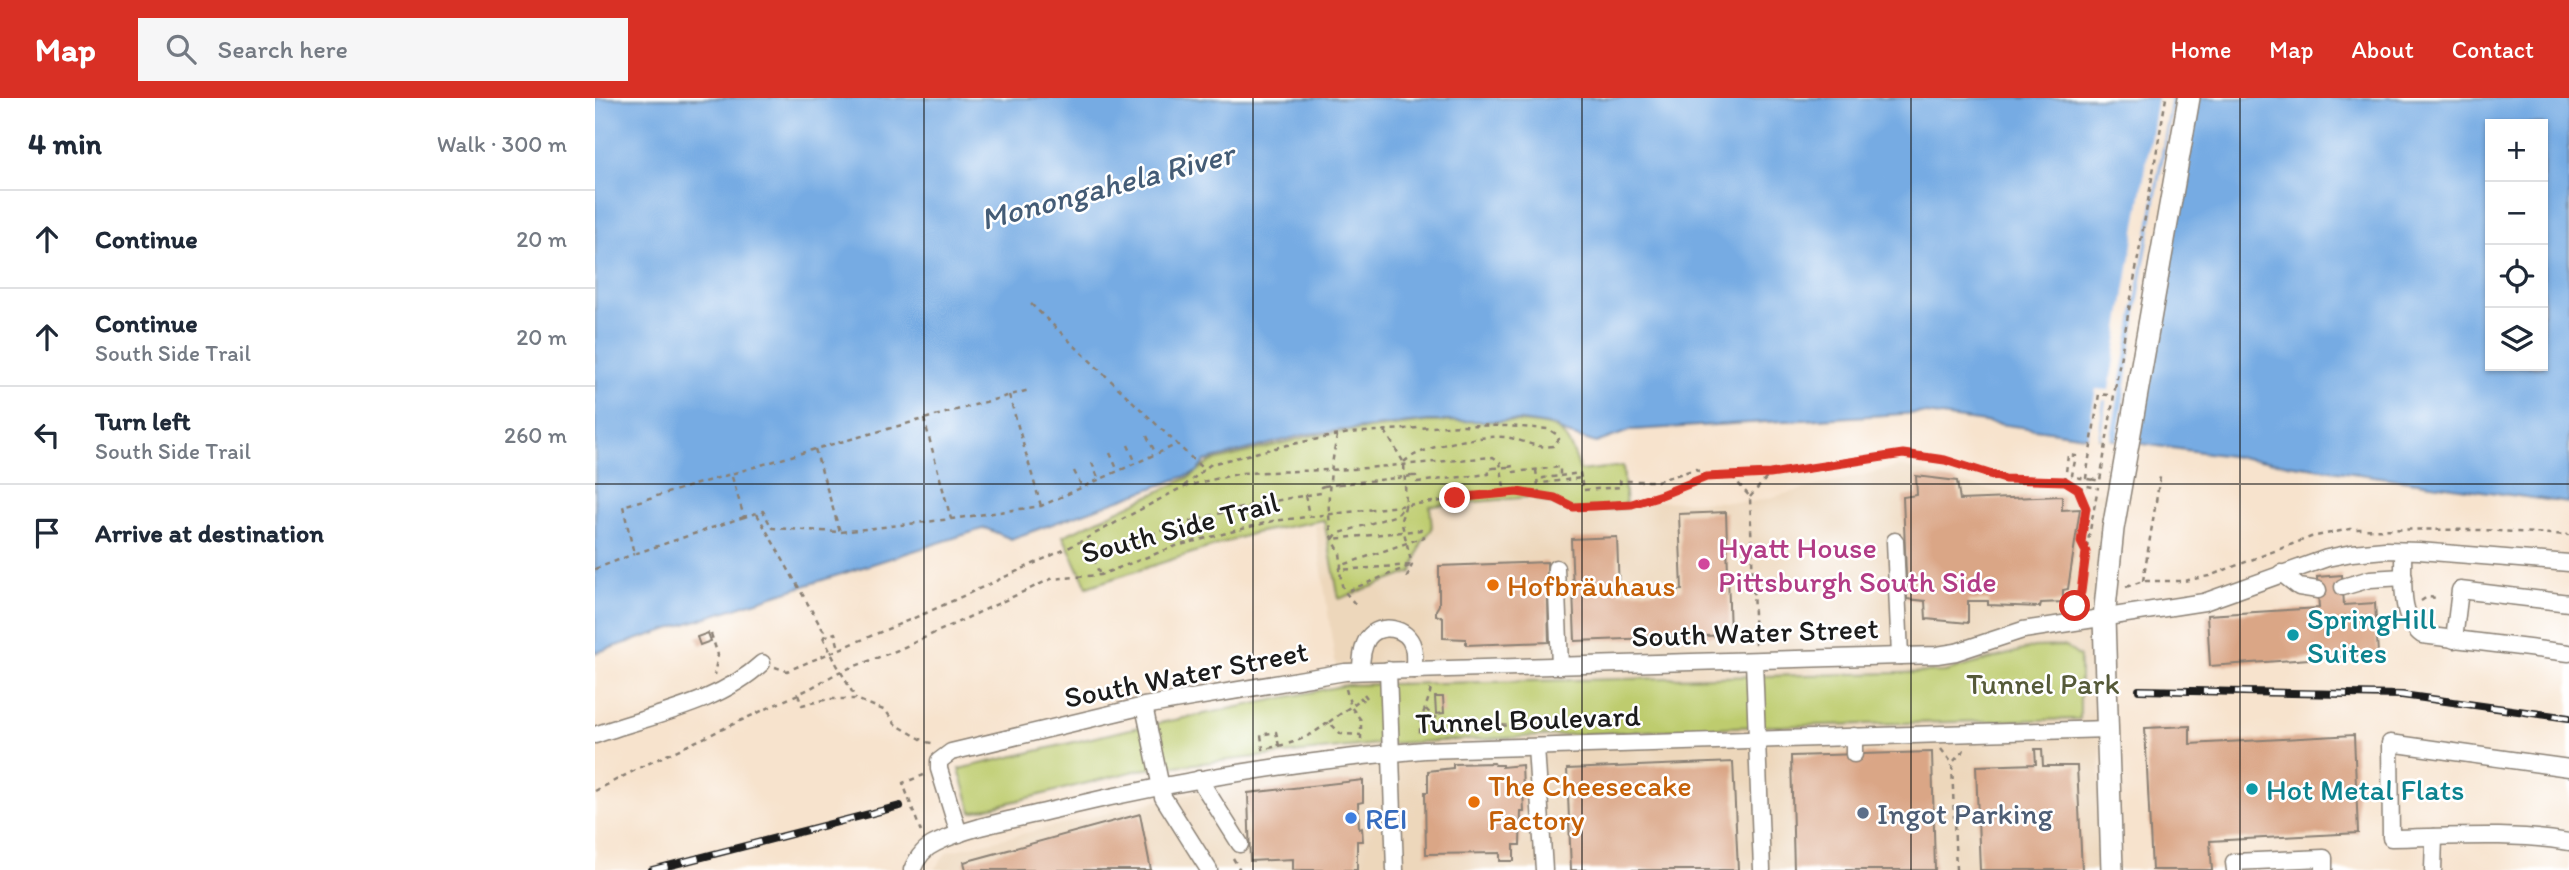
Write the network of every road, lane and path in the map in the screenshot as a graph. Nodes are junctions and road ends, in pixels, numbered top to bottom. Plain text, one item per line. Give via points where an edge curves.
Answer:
1 (2166, 98) edge
2 (2189, 98) edge
3 (1031, 304) dead end
4 (1029, 390) dead end
5 (1009, 395) junction
6 (2108, 395) dead end
7 (924, 419) junction
8 (1385, 430) junction
9 (1147, 436) dead end
10 (1337, 436) junction
11 (1178, 444) junction
12 (1128, 445) dead end
13 (815, 449) junction
14 (1110, 453) dead end
15 (1156, 454) junction
16 (1092, 463) dead end
17 (1136, 463) junction
18 (1403, 463) junction
19 (1204, 470) dead end
20 (1330, 470) junction
21 (1536, 470) junction
22 (1074, 471) dead end
23 (1118, 471) junction
24 (1770, 474) junction
25 (731, 476) junction
26 (1560, 476) junction
27 (1732, 476) junction
28 (1706, 477) junction
29 (2160, 477) dead end
30 (1581, 478) junction
31 (1099, 480) junction
32 (2094, 480) dead end
33 (2065, 481) junction
34 (1082, 487) junction
35 (1181, 488) junction
36 (2078, 489) junction
37 (1506, 492) junction
38 (1305, 495) junction
39 (1539, 495) junction
40 (1750, 497) junction
41 (1406, 504) junction
42 (1041, 506) junction
43 (757, 513) junction
44 (1330, 514) junction
45 (1310, 516) junction
46 (744, 517) junction
47 (1198, 517) junction
48 (951, 519) junction
49 (840, 532) junction
50 (1405, 533) junction
51 (1205, 538) junction
52 (1333, 539) junction
53 (1895, 541) dead end
54 (1407, 542) junction
55 (2403, 551) junction
56 (2086, 552) junction
57 (634, 554) junction
58 (2569, 563) edge
59 (1412, 565) junction
60 (1556, 568) dead end
61 (595, 569) edge
62 (1339, 570) junction
63 (2281, 573) junction
64 (1100, 575) junction
65 (2404, 577) junction
66 (1405, 582) dead end
67 (2131, 586) dead end
68 (2343, 587) dead end
69 (2318, 590) dead end
70 (1345, 592) junction
71 (2081, 592) junction
72 (2089, 592) dead end
73 (2437, 598) dead end
74 (2418, 603) dead end
75 (2569, 603) edge
76 (1355, 604) dead end
77 (2074, 610) dead end
78 (2104, 618) junction
79 (711, 634) dead end
80 (825, 636) junction
81 (2454, 640) junction
82 (839, 649) junction
83 (2569, 653) edge
84 (1755, 654) junction
85 (1899, 656) junction
86 (762, 663) joint
87 (1560, 666) junction
88 (1388, 670) junction
89 (1415, 670) junction
90 (1361, 671) junction
91 (839, 672) junction
92 (1432, 681) dead end
93 (1345, 682) dead end
94 (797, 693) junction
95 (713, 695) junction
96 (856, 699) junction
97 (1361, 699) dead end
98 (1144, 706) junction
99 (1351, 706) junction
100 (1426, 709) junction
101 (1329, 722) junction
102 (2108, 729) junction
103 (1550, 733) dead end
104 (595, 735) edge
105 (1361, 736) junction
106 (1420, 736) dead end
107 (1854, 736) junction
108 (1757, 740) junction
109 (1361, 741) dead end
110 (1279, 746) junction
111 (1536, 747) junction
112 (1940, 747) dead end
113 (1967, 747) dead end
114 (1391, 753) junction
115 (938, 754) junction
116 (1854, 754) dead end
117 (1952, 763) junction
118 (2569, 768) edge
119 (927, 774) dead end
120 (1199, 779) junction
121 (1161, 785) junction
122 (595, 791) edge
123 (959, 834) junction
124 (922, 835) dead end
125 (2434, 837) junction
126 (2569, 842) edge
127 (1240, 844) dead end
128 (2324, 864) edge
129 (912, 870) edge
130 (1209, 870) edge
131 (1395, 870) edge
132 (1544, 870) edge
133 (1762, 870) edge
134 (1955, 870) edge
135 (2112, 870) edge
136 (2235, 870) edge
137 (2433, 870) edge

1 - 6 path, bridge via 2100,481 2086,478 2099,394
2 - 78 main road via 2120,486
3 - 11 path
4 - 5 path
5 - 7 path
5 - 42 path
7 - 13 path
7 - 48 path
8 - 10 path
8 - 18 path
8 - 18 path via 1507,426 1548,429 1559,439 1544,447 1517,439 1486,438 1420,452
9 - 15 path
10 - 20 path
10 - 35 path via 1211,464
11 - 15 path
11 - 19 path
12 - 17 path
13 - 25 path
13 - 49 path
14 - 23 path
15 - 17 path
16 - 31 path
17 - 23 path
18 - 20 path
18 - 37 path via 1493,457 1500,462
18 - 41 path
20 - 35 path via 1242,473
20 - 44 path
21 - 26 path via 1560,467
21 - 38 path, bridge via 1514,472 1513,466 1488,468 1489,474 1417,482 1416,476 1339,484
21 - 39 path
22 - 34 path
23 - 31 path
24 - 27 path, South Side Trail
24 - 33 path, South Side Trail via 1903,454 1945,460 2005,479
24 - 40 path
25 - 46 path
25 - 57 path via 623,506
26 - 30 path via 1580,473
26 - 30 path via 1543,478 1543,483
27 - 28 path, South Side Trail
27 - 40 path
28 - 30 path via 1696,470 1657,481 1620,481 1621,487 1583,490
28 - 39 path, South Side Trail via 1632,504 1573,507
29 - 67 path via 2143,581
31 - 34 path
32 - 33 path via 2074,477 2076,456 2068,454
33 - 36 path, South Side Trail
34 - 42 path
35 - 82 path via 1058,552
36 - 56 path via 2086,508 2081,542
36 - 56 path via 2096,487
37 - 39 path, South Side Trail
37 - 41 path, South Side Trail
38 - 45 path
38 - 47 path
40 - 84 path
41 - 44 path, South Side Trail
41 - 50 path via 1401,520
41 - 52 path via 1397,515
42 - 48 path
43 - 46 path
43 - 49 path via 763,511 772,528
43 - 80 path
44 - 45 path, South Side Trail
44 - 52 path
45 - 51 path, South Side Trail
46 - 57 path
47 - 51 path
47 - 64 path via 1093,556
48 - 49 path
50 - 52 path
50 - 54 path
50 - 54 path via 1421,530 1424,537
51 - 64 path, South Side Trail
52 - 62 path via 1341,555
53 - 85 street
54 - 59 path
54 - 62 path
55 - 58 street, South Water Street
55 - 63 street, South Water Street via 2352,553
55 - 65 street
56 - 71 path
57 - 61 path
59 - 62 path
59 - 66 path
59 - 70 path
60 - 87 street
62 - 70 path
63 - 69 street via 2299,587
63 - 78 street, South Water Street via 2204,602
64 - 91 path, South Side Trail via 1051,579 898,650
65 - 68 street
65 - 81 street via 2407,618 2413,629
70 - 76 path
71 - 72 path
71 - 77 path
73 - 74 path via 2427,597
75 - 81 street via 2460,590
78 - 85 street, South Water Street via 2023,630 1956,652
78 - 102 main road
79 - 95 path via 718,655
80 - 82 path via 835,633
80 - 91 path, bridge
81 - 83 street
82 - 86 path via 786,671
84 - 85 street, South Water Street
84 - 87 street, South Water Street
84 - 108 street
86 - 95 street
87 - 89 street, South Water Street
88 - 89 street, South Water Street
88 - 90 street, South Water Street
88 - 114 street
89 - 90 street via 1408,636 1388,628 1369,636
90 - 98 street, South Water Street
91 - 94 path
91 - 96 path
92 - 100 path
93 - 99 path
94 - 96 path via 801,705
94 - 122 path
95 - 104 street
96 - 115 path via 886,711 895,724 926,742 936,742
97 - 99 path
98 - 115 street, South Water Street
98 - 121 street
99 - 101 path
99 - 105 path via 1361,720
100 - 103 path via 1433,717 1509,726 1551,724
100 - 106 path
101 - 105 path via 1341,734
101 - 110 path via 1301,741
102 - 107 street, Tunnel Boulevard
102 - 135 main road
105 - 109 path
107 - 108 street, Tunnel Boulevard
107 - 116 street
108 - 111 street, Tunnel Boulevard
108 - 133 street
110 - 110 path via 1263,749 1261,735 1276,732
111 - 114 street, Tunnel Boulevard
111 - 132 street
112 - 117 path
113 - 117 path
114 - 120 street, Tunnel Boulevard
114 - 131 street
115 - 123 street
117 - 134 path
118 - 125 street via 2390,743 2391,838
119 - 124 path via 903,783
120 - 121 street, Tunnel Boulevard
120 - 127 street
121 - 123 street, Tunnel Boulevard
121 - 130 street via 1163,797
123 - 129 street, Tunnel Boulevard via 927,848
125 - 126 street via 2538,837
125 - 137 street
128 - 136 street via 2234,862

